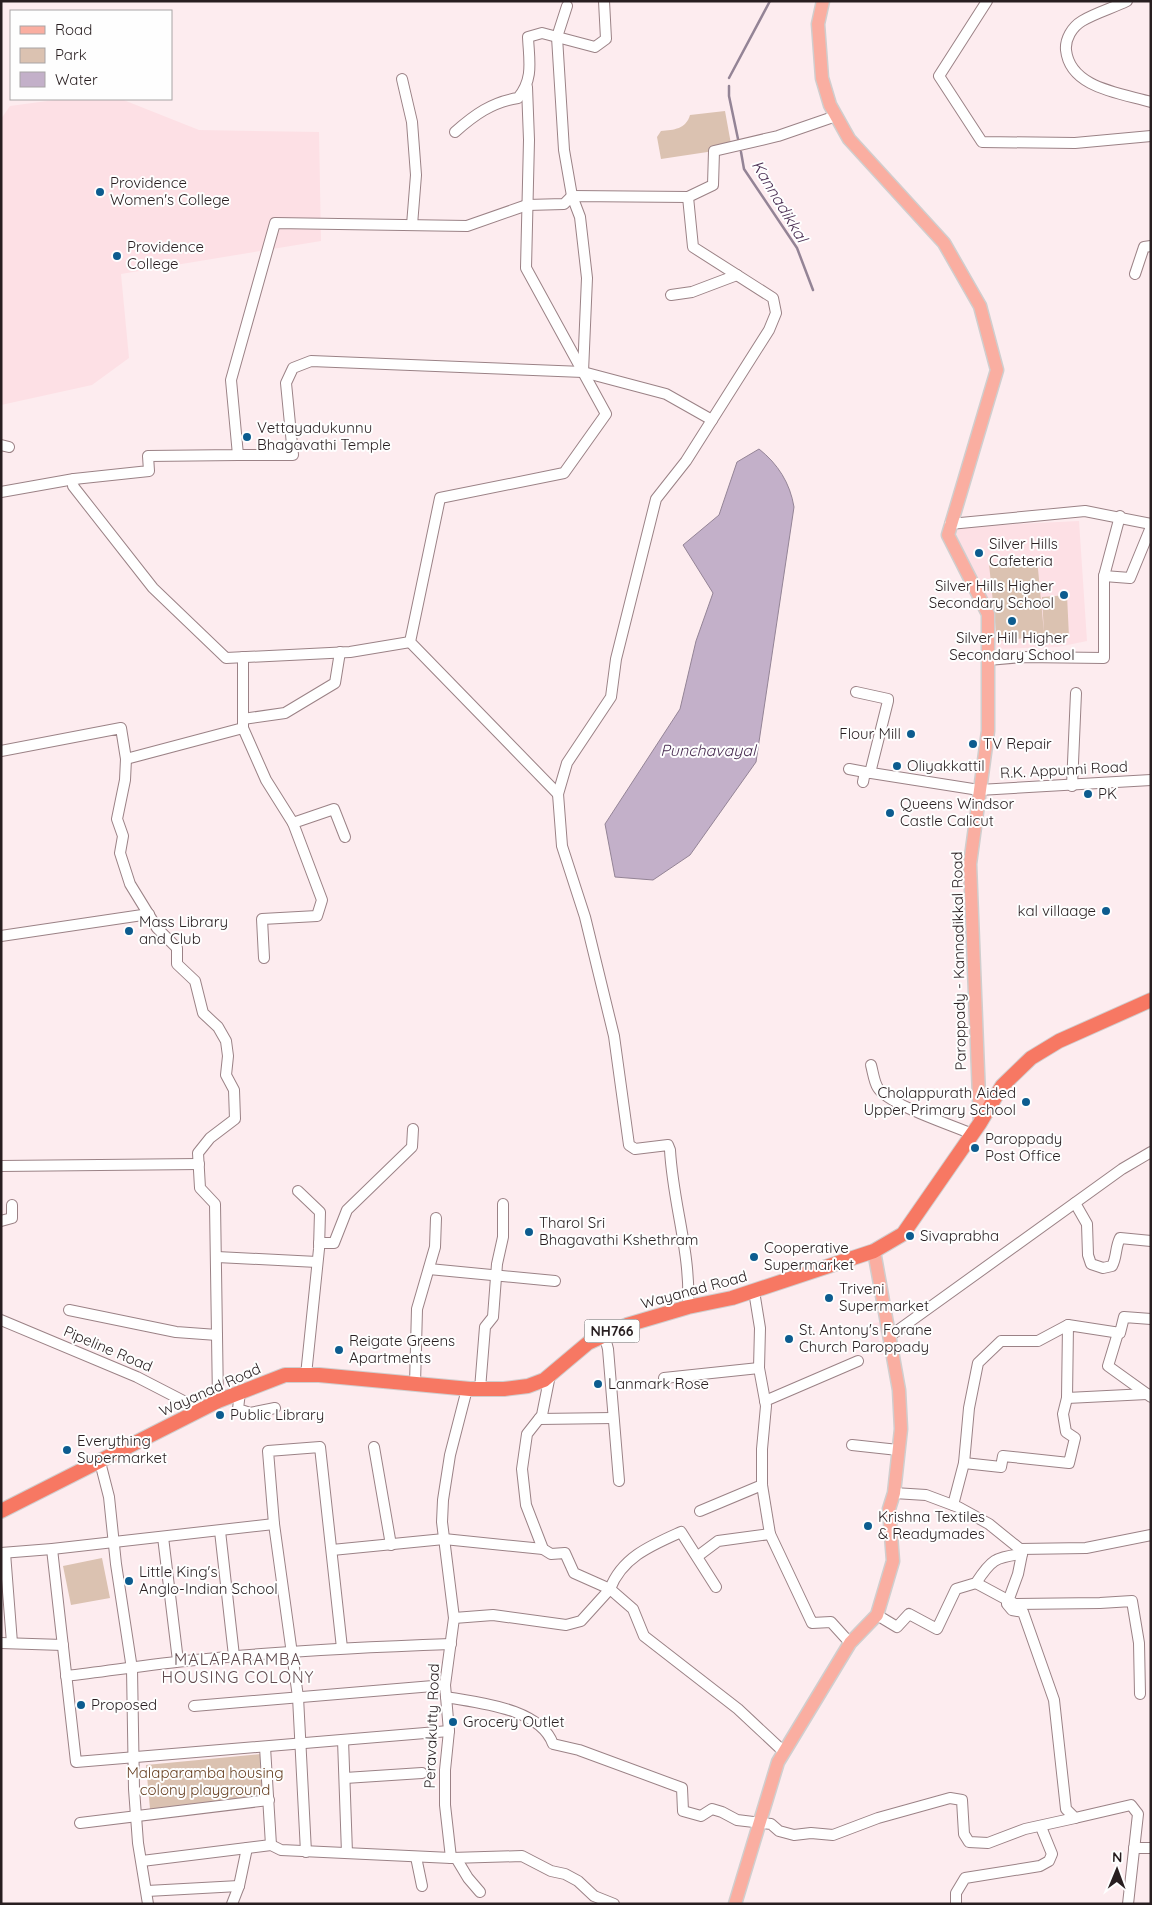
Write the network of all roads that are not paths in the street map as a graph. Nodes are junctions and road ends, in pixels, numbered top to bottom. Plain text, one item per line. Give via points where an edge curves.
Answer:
1 (604, 1) edge
2 (823, 1) edge
3 (987, 1) edge
4 (1127, 1) edge
5 (567, 6) dead end
6 (557, 37) junction
7 (402, 79) dead end
8 (527, 87) junction
9 (1151, 102) edge
10 (836, 116) junction
11 (456, 132) dead end
12 (1151, 136) edge
13 (572, 196) junction
14 (688, 197) junction
15 (527, 205) junction
16 (412, 225) junction
17 (1151, 246) edge
18 (1135, 274) dead end
19 (736, 275) junction
20 (671, 295) dead end
21 (583, 372) junction
22 (712, 420) junction
23 (238, 455) junction
24 (74, 479) junction
25 (1, 492) edge
26 (1120, 516) junction
27 (950, 524) junction
28 (1151, 526) edge
29 (1104, 576) junction
30 (410, 642) junction
31 (340, 652) junction
32 (243, 657) junction
33 (988, 660) junction
34 (856, 692) dead end
35 (1076, 693) dead end
36 (242, 723) junction
37 (1, 751) edge
38 (126, 760) junction
39 (850, 769) dead end
40 (866, 776) junction
41 (1151, 780) edge
42 (1072, 786) junction
43 (979, 790) junction
44 (558, 794) junction
45 (293, 823) junction
46 (345, 837) dead end
47 (149, 914) junction
48 (1, 936) edge
49 (264, 958) dead end
50 (1151, 1000) edge
51 (871, 1065) dead end
52 (976, 1128) junction
53 (413, 1129) dead end
54 (1151, 1152) edge
55 (199, 1164) junction
56 (1, 1166) edge
57 (298, 1191) dead end
58 (1075, 1202) junction
59 (503, 1204) dead end
60 (12, 1205) dead end
61 (436, 1218) dead end
62 (1, 1221) edge
63 (1151, 1241) edge
64 (319, 1243) junction
65 (874, 1251) junction
66 (217, 1257) junction
67 (317, 1262) junction
68 (429, 1269) junction
69 (496, 1276) junction
70 (555, 1281) dead end
71 (754, 1291) junction
72 (688, 1307) junction
73 (69, 1310) dead end
74 (1151, 1318) edge
75 (1, 1320) edge
76 (1068, 1325) junction
77 (1118, 1333) junction
78 (604, 1334) junction
79 (217, 1335) junction
80 (890, 1336) junction
81 (858, 1361) dead end
82 (759, 1368) junction
83 (306, 1375) junction
84 (550, 1375) junction
85 (664, 1378) dead end
86 (415, 1384) junction
87 (473, 1389) junction
88 (240, 1392) junction
89 (1149, 1396) edge
90 (1067, 1398) junction
91 (218, 1401) junction
92 (765, 1401) junction
93 (275, 1408) dead end
94 (201, 1410) junction
95 (614, 1418) junction
96 (539, 1419) junction
97 (852, 1445) dead end
98 (374, 1447) dead end
99 (898, 1450) junction
100 (100, 1462) junction
101 (964, 1463) junction
102 (619, 1481) dead end
103 (762, 1485) junction
104 (894, 1492) junction
105 (953, 1505) junction
106 (1, 1510) edge
107 (700, 1511) dead end
108 (274, 1524) junction
109 (220, 1531) junction
110 (770, 1534) junction
111 (1151, 1535) edge
112 (163, 1537) junction
113 (444, 1538) junction
114 (114, 1541) junction
115 (391, 1545) junction
116 (52, 1549) junction
117 (543, 1549) junction
118 (332, 1550) junction
119 (1021, 1551) junction
120 (3, 1553) edge
121 (698, 1556) junction
122 (976, 1583) junction
123 (716, 1587) dead end
124 (610, 1589) junction
125 (1007, 1599) junction
126 (877, 1616) junction
127 (454, 1618) junction
128 (1, 1642) edge
129 (12, 1643) junction
130 (850, 1643) junction
131 (451, 1644) junction
132 (63, 1645) junction
133 (342, 1648) junction
134 (291, 1651) junction
135 (234, 1656) junction
136 (178, 1661) junction
137 (132, 1669) junction
138 (66, 1676) junction
139 (446, 1691) junction
140 (1140, 1694) dead end
141 (298, 1700) junction
142 (194, 1706) dead end
143 (449, 1731) junction
144 (344, 1740) junction
145 (300, 1744) junction
146 (265, 1747) junction
147 (784, 1752) junction
148 (133, 1758) junction
149 (422, 1772) dead end
150 (345, 1778) junction
151 (268, 1800) junction
152 (136, 1815) junction
153 (1075, 1818) junction
154 (759, 1821) junction
155 (80, 1823) dead end
156 (1041, 1827) junction
157 (271, 1845) junction
158 (247, 1848) junction
159 (1134, 1848) junction
160 (1151, 1848) edge
161 (306, 1852) junction
162 (347, 1853) junction
163 (416, 1857) junction
164 (453, 1858) junction
165 (142, 1861) junction
166 (239, 1886) junction
167 (422, 1886) dead end
168 (147, 1891) junction
169 (480, 1892) dead end
170 (148, 1904) edge
171 (232, 1904) edge
172 (614, 1904) edge
173 (735, 1904) edge
174 (956, 1904) edge
175 (1128, 1904) edge

1 - 6 street via 606,39 596,47
2 - 10 main road, Paroppady - Kannadikkal Road via 818,24 822,78
3 - 12 street via 939,76 982,142 1076,143
4 - 9 street via 1081,21 1072,30 1066,44 1068,62 1078,76 1104,89
5 - 6 street
6 - 8 street via 542,33 528,36
6 - 13 street via 564,150
7 - 16 street via 412,122 416,176
8 - 11 street via 518,98 500,101 473,116
8 - 15 street
10 - 14 street via 778,136 714,151 714,185
10 - 27 main road, Paroppady - Kannadikkal Road via 849,139 944,243 980,306 997,370
13 - 14 street
13 - 15 street via 564,204
13 - 21 street via 580,217 587,278
14 - 19 street via 693,247
15 - 16 street via 467,226
15 - 21 street via 526,268
16 - 23 street via 275,223 231,380
17 - 18 street via 1144,247
19 - 20 street via 692,292
19 - 22 street via 773,298 776,313 769,330
21 - 22 street via 666,394
21 - 23 street via 311,361 293,368 286,383 293,455
21 - 30 street via 606,414 564,473 440,498
22 - 44 street via 656,499 616,659 611,697 567,762
23 - 24 street via 148,456 149,471
24 - 25 street
24 - 32 street via 73,486 153,588 226,658
26 - 27 street via 1085,511
26 - 28 street
26 - 29 street
27 - 33 main road, Paroppady - Kannadikkal Road via 948,535 988,614
28 - 29 street via 1130,578
29 - 33 street via 1104,658
30 - 31 street
30 - 44 street
31 - 32 street
31 - 36 street via 335,683 285,713
32 - 36 street
33 - 43 main road, Paroppady - Kannadikkal Road via 988,731
34 - 40 street via 888,699
35 - 42 street
36 - 38 street
36 - 45 street via 266,780
37 - 38 street via 121,728
38 - 47 street via 126,780 117,819 123,836 120,853 130,884
39 - 40 street, R.K. Appunni Road
40 - 43 street, R.K. Appunni Road
41 - 42 street, R.K. Appunni Road
42 - 43 street, R.K. Appunni Road
43 - 52 main road, Paroppady - Kannadikkal Road via 970,864
44 - 72 street via 562,846 585,917 614,1036 630,1145 635,1149 668,1146 670,1150 672,1185 690,1279
45 - 46 street via 334,809
45 - 49 street via 322,900 317,916 262,920
47 - 48 street
47 - 55 street via 157,928 178,948 177,964 195,981 203,1013 218,1026 226,1041 226,1075 234,1090 234,1119 210,1138 198,1153
50 - 52 highway, Wayanad Road / NH766 via 1059,1041 1032,1058 1002,1086
51 - 52 street via 878,1088 888,1097 912,1109
52 - 65 highway, Wayanad Road / NH766 via 903,1234
53 - 64 street via 412,1147 347,1210 334,1243
54 - 58 street
55 - 56 street
55 - 66 street via 200,1188 214,1204
57 - 64 street via 320,1212
58 - 63 street via 1087,1224 1091,1264 1103,1268 1112,1266 1120,1238
58 - 80 street
59 - 69 street, Peravakutty Road via 503,1237
60 - 62 street via 12,1218
61 - 68 street via 435,1247
64 - 67 street
65 - 71 highway, Wayanad Road / NH766
65 - 80 main road
66 - 67 street
66 - 79 street
67 - 83 street
68 - 69 street
68 - 86 street via 416,1309
69 - 70 street
69 - 87 street, Peravakutty Road via 492,1317 485,1327
71 - 72 highway, Wayanad Road / NH766
71 - 82 street via 760,1328
72 - 78 highway, Wayanad Road / NH766
73 - 79 street via 176,1332
74 - 77 street via 1124,1317
75 - 94 street, Pipeline Road via 137,1377
76 - 77 street
76 - 90 street
76 - 101 street via 1038,1341 1001,1341 978,1363 969,1408
77 - 89 street via 1108,1366
78 - 84 highway, Wayanad Road / NH766 via 588,1343
78 - 95 street
79 - 91 street
80 - 99 main road via 899,1390
81 - 92 street
82 - 85 street
82 - 92 street
83 - 86 highway, Wayanad Road / NH766
83 - 88 highway, Wayanad Road / NH766 via 285,1375
84 - 87 highway, Wayanad Road / NH766 via 528,1386
84 - 96 street
86 - 87 highway, Wayanad Road / NH766
87 - 113 street, Peravakutty Road via 450,1455 443,1500
88 - 91 highway, Wayanad Road / NH766
88 - 93 street via 238,1409 250,1413
89 - 90 street
90 - 101 street via 1063,1414 1066,1432 1075,1438 1069,1463 1003,1456 1001,1467
91 - 94 highway, Wayanad Road / NH766
92 - 103 street
94 - 100 highway, Wayanad Road / NH766
95 - 96 street
95 - 102 street
96 - 117 street via 526,1434 522,1469 526,1505
97 - 99 street
98 - 115 street
99 - 104 main road
100 - 106 highway, Wayanad Road / NH766
100 - 114 street via 109,1497
101 - 105 street
103 - 107 street
103 - 110 street
104 - 105 street via 926,1495
104 - 126 main road via 889,1509 893,1561
105 - 119 street via 990,1524
108 - 109 street
108 - 118 street via 268,1451 320,1447
108 - 134 street
109 - 112 street
109 - 135 street
110 - 121 street via 718,1541
110 - 130 street via 812,1623 831,1622
111 - 119 street via 1086,1548
112 - 114 street
112 - 136 street
113 - 115 street
113 - 117 street
113 - 127 street, Peravakutty Road
114 - 116 street
114 - 137 street
115 - 118 street
116 - 120 street
116 - 132 street
117 - 124 street via 551,1554 565,1554 574,1572
118 - 133 street
119 - 122 street via 1000,1556 987,1566
119 - 125 street via 1018,1574
120 - 129 street
121 - 123 street
121 - 124 street via 681,1532 643,1549 615,1575
122 - 125 street
122 - 126 street via 956,1589 937,1629 909,1614 897,1627
124 - 127 street via 581,1620 566,1626 493,1615
124 - 147 street via 633,1609 644,1636 738,1709
125 - 140 street via 1015,1604 1132,1601 1139,1643
125 - 153 street via 1009,1608 1022,1611 1025,1617 1054,1700 1066,1809
126 - 130 main road
127 - 131 street, Peravakutty Road
128 - 129 street
129 - 132 street
130 - 147 main road
131 - 133 street
131 - 139 street, Peravakutty Road
132 - 138 street
133 - 134 street
134 - 135 street
134 - 141 street
135 - 136 street
136 - 137 street
137 - 138 street
137 - 148 street
138 - 148 street via 76,1762
139 - 141 street
139 - 143 street, Peravakutty Road
139 - 154 street via 532,1718 553,1744 579,1750 682,1788 683,1811 702,1816 712,1809 737,1820
141 - 142 street
141 - 145 street
143 - 144 street
143 - 164 street, Peravakutty Road via 445,1805
144 - 145 street
144 - 150 street
145 - 146 street
145 - 161 street
146 - 148 street
146 - 151 street
147 - 154 main road
148 - 152 street
149 - 150 street
150 - 162 street
151 - 152 street
151 - 157 street
152 - 155 street
152 - 165 street
153 - 156 street
153 - 159 street via 1131,1804 1138,1814
154 - 156 street via 794,1835 833,1835 878,1818 944,1799 959,1798 963,1806 964,1834 969,1842 988,1843
154 - 173 main road
156 - 174 street via 1052,1854 1049,1861 1040,1866 965,1878 956,1893
157 - 158 street
157 - 161 street via 281,1850
158 - 165 street
158 - 166 street
159 - 160 street
159 - 175 street
161 - 162 street
162 - 163 street
163 - 164 street
163 - 167 street
164 - 169 street
164 - 172 street via 522,1856 551,1871 565,1874 594,1896
165 - 168 street
166 - 168 street
166 - 171 street
168 - 170 street

